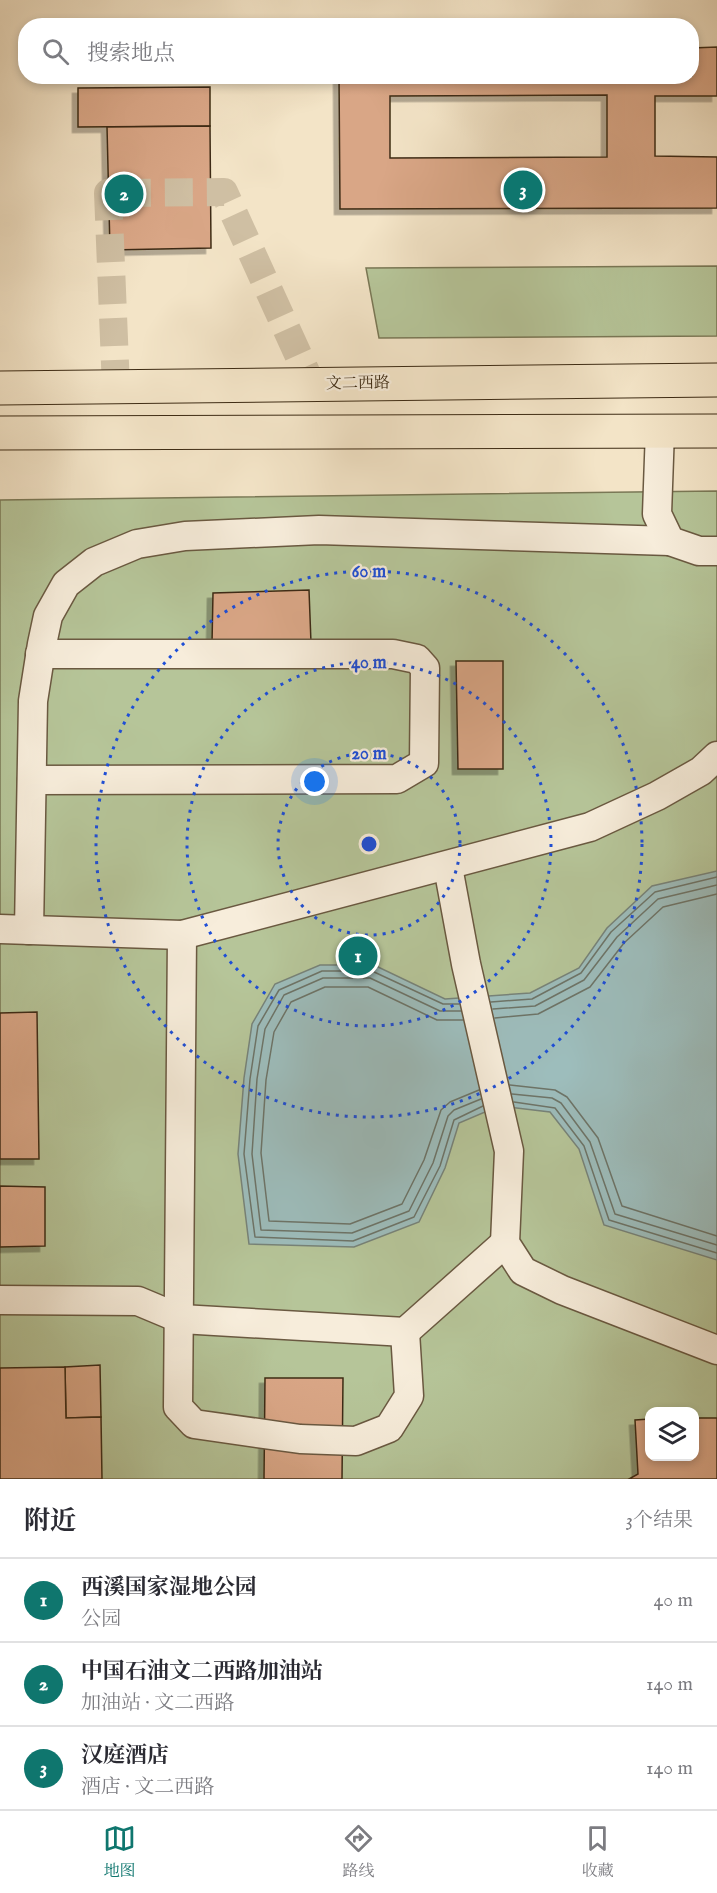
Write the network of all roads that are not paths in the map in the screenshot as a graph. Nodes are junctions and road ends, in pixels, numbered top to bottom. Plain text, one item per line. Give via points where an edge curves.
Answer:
1 (717, 380) edge
2 (0, 388) edge
3 (660, 430) junction
4 (717, 431) edge
5 (0, 433) edge
6 (670, 541) junction
7 (717, 551) edge
8 (40, 654) junction
9 (717, 756) edge
10 (32, 780) junction
11 (448, 867) junction
12 (0, 929) edge
13 (29, 930) junction
14 (182, 935) junction
15 (505, 1243) junction
16 (0, 1300) edge
17 (181, 1319) junction
18 (405, 1332) junction
19 (717, 1350) edge

1 - 2 main road, 文二西路
3 - 4 main road
3 - 5 main road
3 - 6 street via 657,514
6 - 7 street via 699,551
6 - 8 street via 319,530 185,536 137,544 94,562 66,584 48,616
8 - 10 street via 33,701
8 - 10 street via 393,654 417,659 425,668 424,763 397,779
9 - 11 street via 701,771 657,796 590,827
10 - 13 street
11 - 14 street
11 - 15 street via 509,1150
12 - 13 street
13 - 14 street
14 - 17 street
15 - 18 street
15 - 19 street via 523,1271
16 - 17 street via 138,1302
17 - 18 street
17 - 18 street via 178,1407 194,1424 300,1439 356,1441 389,1428 409,1396

